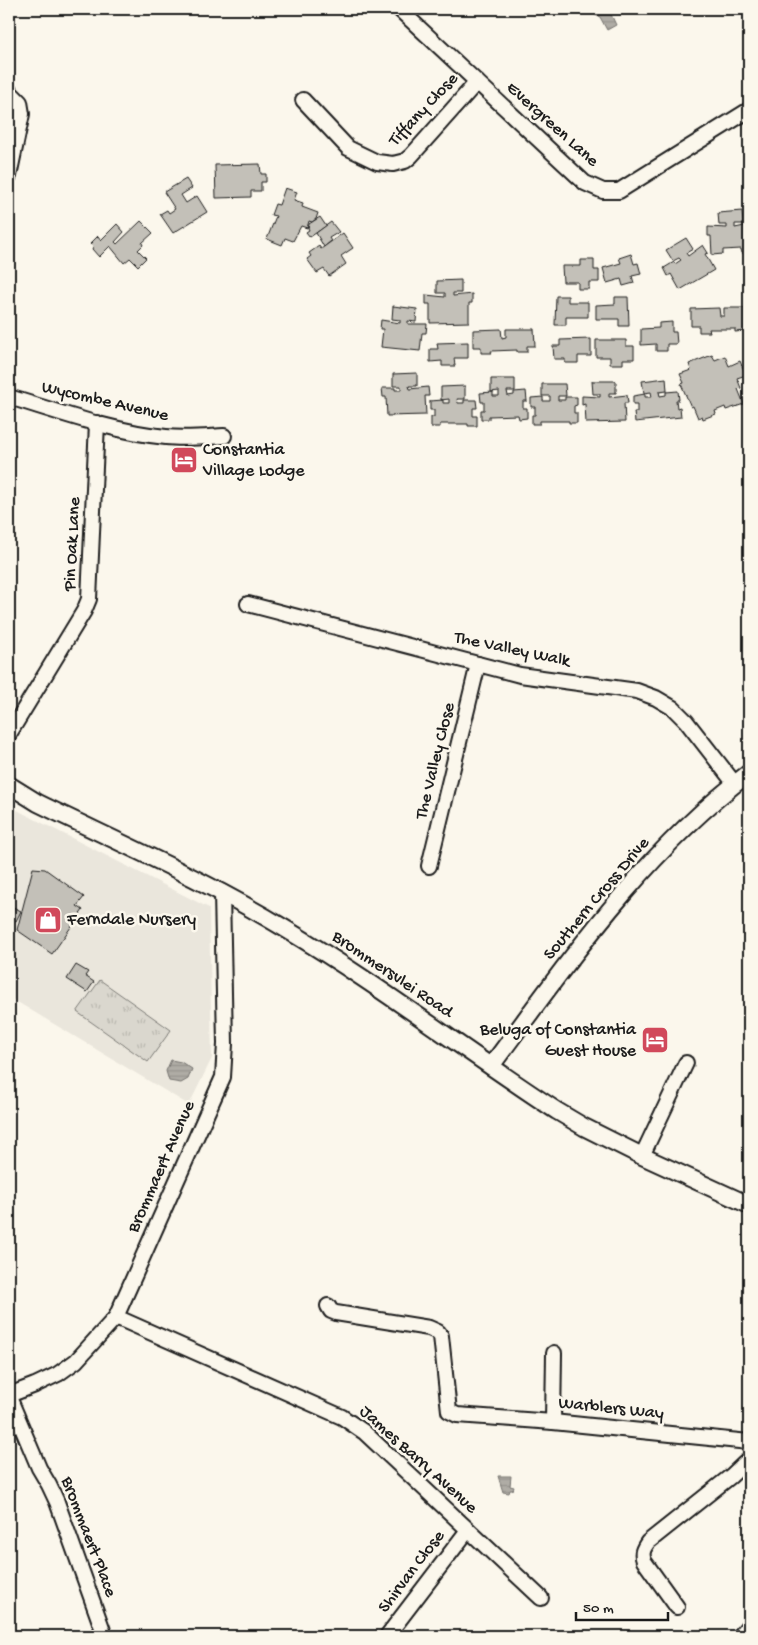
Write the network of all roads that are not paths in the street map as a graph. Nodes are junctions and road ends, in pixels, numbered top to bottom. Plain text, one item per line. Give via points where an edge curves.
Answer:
1 (399, 9) edge
2 (477, 82) junction
3 (9, 91) edge
4 (303, 100) dead end
5 (749, 110) edge
6 (9, 176) edge
7 (9, 397) edge
8 (97, 424) junction
9 (224, 436) dead end
10 (248, 604) dead end
11 (478, 664) junction
12 (9, 734) edge
13 (749, 773) edge
14 (735, 784) junction
15 (9, 785) edge
16 (430, 866) dead end
17 (222, 892) junction
18 (686, 1063) dead end
19 (491, 1066) junction
20 (642, 1156) junction
21 (749, 1205) edge
22 (328, 1306) dead end
23 (116, 1317) junction
24 (554, 1352) dead end
25 (9, 1396) edge
26 (553, 1422) junction
27 (749, 1442) edge
28 (749, 1459) edge
29 (468, 1530) junction
30 (541, 1598) dead end
31 (677, 1607) dead end
32 (749, 1625) edge
33 (105, 1636) edge
34 (387, 1636) edge
35 (740, 1636) edge

1 - 2 street, Evergreen Lane
2 - 4 street, Tiffany Close via 405,162 393,164 377,162 348,148
2 - 5 street, Evergreen Lane via 585,183 603,191 619,191
3 - 6 street via 20,102 22,114
7 - 8 street, Wycombe Avenue
8 - 9 street, Wycombe Avenue via 166,437
8 - 12 street, Pin Oak Lane via 89,599
10 - 11 street, The Valley Walk
11 - 14 street, The Valley Walk via 520,675 637,692 656,698 686,721
11 - 16 street, The Valley Close
13 - 14 street, Southern Cross Drive
14 - 19 street, Southern Cross Drive via 641,872 592,930
15 - 17 street, Brommersvlei Road via 38,803
17 - 19 street, Brommersvlei Road via 346,967
17 - 23 street, Brommaert Avenue via 225,1044 222,1077
18 - 20 street
19 - 20 street, Brommersvlei Road via 557,1111
20 - 21 street, Brommersvlei Road
22 - 26 street, Warblers Way via 336,1313 438,1332 449,1411 457,1416
23 - 25 street, Brommaert Avenue via 76,1361 58,1374
23 - 29 street, James Barry Avenue via 342,1417 364,1432
24 - 26 street
25 - 33 street, Brommaert Place via 39,1468 58,1502
26 - 27 street, Warblers Way
28 - 31 street via 643,1549 644,1561
29 - 30 street, James Barry Avenue
29 - 34 street, Shirvan Close
32 - 35 street

